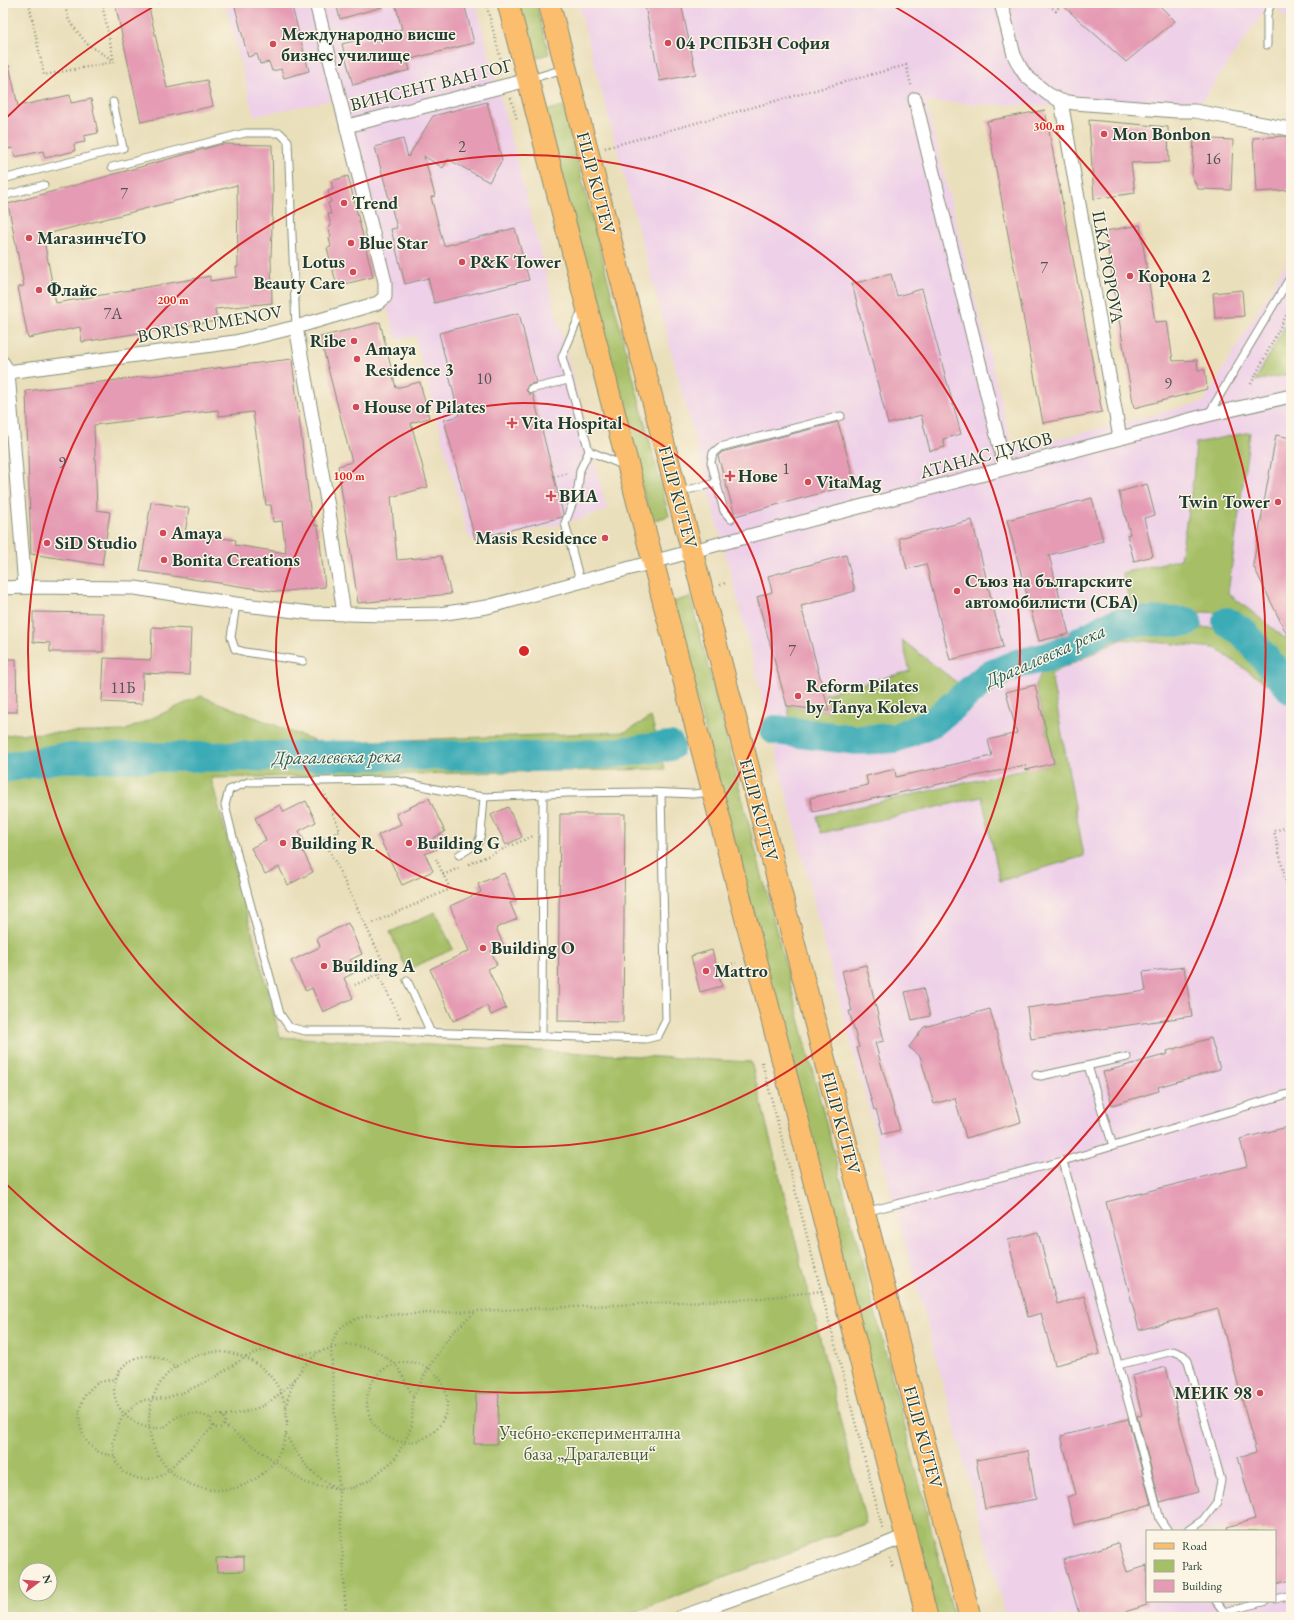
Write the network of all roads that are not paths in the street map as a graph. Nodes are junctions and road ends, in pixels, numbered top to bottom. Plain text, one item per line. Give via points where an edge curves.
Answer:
1 (316, 3) edge
2 (508, 3) edge
3 (549, 3) edge
4 (1001, 3) edge
5 (1271, 3) edge
6 (1267, 45) dead end
7 (566, 69) junction
8 (528, 80) junction
9 (915, 99) road end
10 (1061, 101) junction
11 (113, 102) dead end
12 (347, 126) junction
13 (1290, 130) edge
14 (112, 167) dead end
15 (3, 179) edge
16 (44, 185) dead end
17 (3, 196) edge
18 (1291, 276) edge
19 (585, 301) junction
20 (296, 327) junction
21 (4, 366) edge
22 (568, 380) junction
23 (531, 389) dead end
24 (1291, 396) edge
25 (1208, 415) junction
26 (841, 416) dead end
27 (1120, 438) junction
28 (589, 451) junction
29 (629, 468) junction
30 (1005, 468) junction
31 (716, 483) junction
32 (677, 493) junction
33 (731, 519) dead end
34 (692, 551) junction
35 (653, 561) junction
36 (580, 581) junction
37 (25, 587) junction
38 (3, 588) edge
39 (236, 604) junction
40 (344, 614) junction
41 (303, 661) dead end
42 (713, 792) junction
43 (661, 793) junction
44 (543, 794) junction
45 (484, 797) junction
46 (459, 855) dead end
47 (407, 980) dead end
48 (431, 1033) junction
49 (542, 1036) junction
50 (1127, 1057) dead end
51 (1088, 1066) junction
52 (1036, 1075) dead end
53 (1291, 1093) edge
54 (1113, 1146) junction
55 (1063, 1161) junction
56 (864, 1212) junction
57 (1118, 1365) junction
58 (1167, 1530) edge
59 (1188, 1530) edge
60 (906, 1536) junction
61 (1291, 1594) edge
62 (1276, 1599) edge
63 (1217, 1602) edge
64 (1262, 1602) edge
65 (681, 1617) edge
66 (927, 1617) edge
67 (970, 1617) edge

1 - 12 street, ВИНСЕНТ ВАН ГОГ
2 - 8 main road
3 - 7 main road, FILIP KUTEV
4 - 10 street via 1014,55 1020,67 1038,86
5 - 6 lane via 1266,15
7 - 8 lane
7 - 32 main road, FILIP KUTEV
8 - 12 street, ВИНСЕНТ ВАН ГОГ
8 - 19 main road
9 - 30 street
10 - 13 street via 1168,111 1195,111
10 - 27 street, ILKA POPOVA
11 - 15 lane via 123,148
12 - 20 street via 385,282 385,297 378,303
14 - 20 lane via 245,133 280,134 288,141
16 - 17 lane
18 - 25 lane
19 - 22 lane via 562,357
19 - 29 main road
20 - 21 street, BORIS RUMENOV via 234,342
20 - 40 street, BORIS RUMENOV via 329,512
21 - 37 street, BORIS RUMENOV
22 - 23 lane
22 - 28 lane
24 - 25 street, АТАНАС ДУКОВ
25 - 27 street, АТАНАС ДУКОВ
26 - 31 lane via 720,447 711,457
27 - 30 street, АТАНАС ДУКОВ
28 - 29 lane
28 - 36 lane via 580,470 578,489 565,522
29 - 35 main road
30 - 34 street, АТАНАС ДУКОВ
31 - 32 lane
31 - 33 lane via 724,511
32 - 34 main road, FILIP KUTEV
34 - 35 street, АТАНАС ДУКОВ
34 - 56 main road, FILIP KUTEV
35 - 36 street, АТАНАС ДУКОВ
35 - 42 main road
36 - 40 street, АТАНАС ДУКОВ via 487,607 439,614
37 - 38 street
37 - 39 street via 135,588
39 - 40 street, АТАНАС ДУКОВ via 311,613
39 - 41 lane via 231,637 235,649
42 - 43 lane
42 - 60 main road
43 - 44 lane
43 - 49 lane via 666,1020 658,1036 646,1039
44 - 45 lane
44 - 49 lane
45 - 46 lane via 478,843
45 - 48 lane via 394,780 248,782 229,790 225,805 280,1014 289,1027 305,1031
47 - 48 lane
48 - 49 lane
50 - 51 lane
51 - 52 lane
51 - 54 lane
53 - 54 lane
54 - 55 lane
55 - 56 lane
55 - 57 lane
56 - 67 main road, FILIP KUTEV
57 - 58 lane via 1160,1519
57 - 59 lane via 1173,1351 1183,1355 1188,1361 1221,1480 1217,1502 1203,1520
60 - 65 street
60 - 66 main road
61 - 62 lane
63 - 64 lane via 1224,1612

